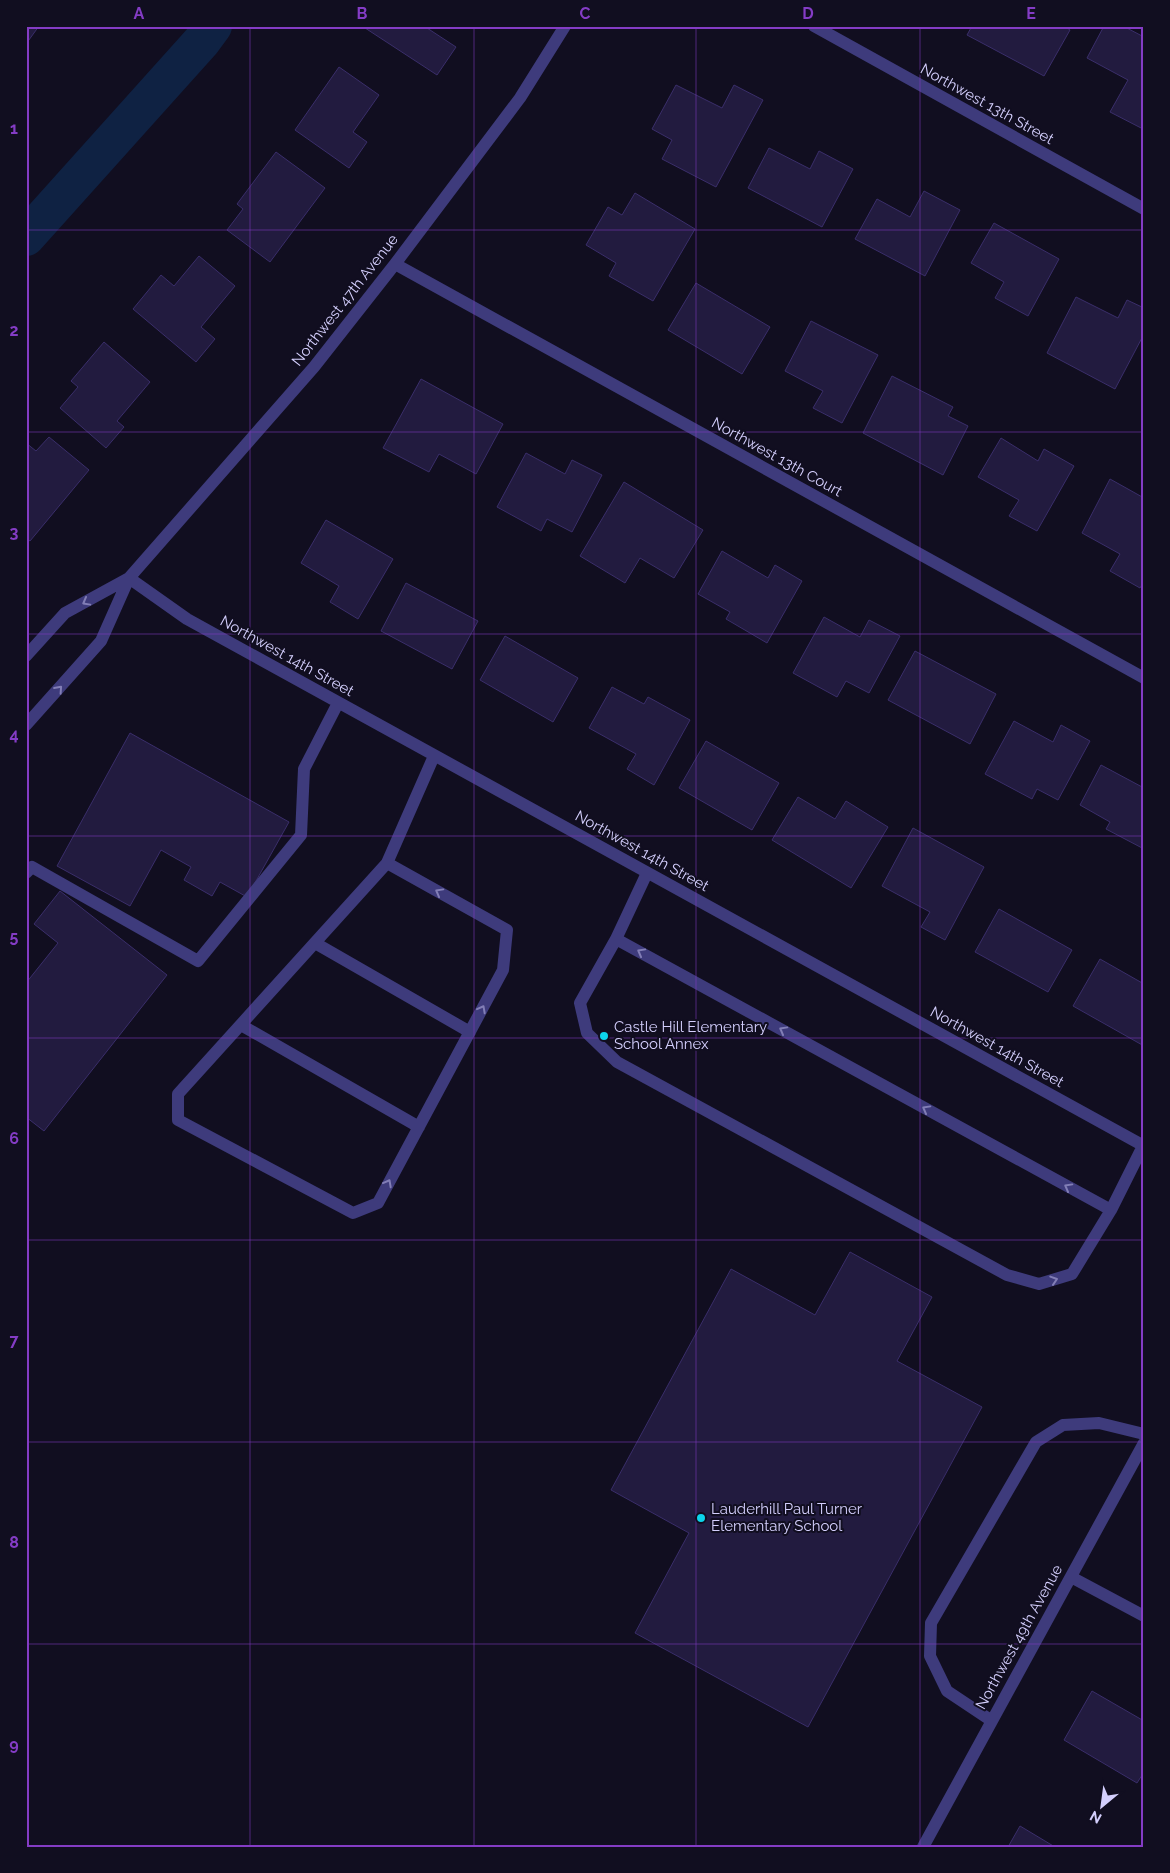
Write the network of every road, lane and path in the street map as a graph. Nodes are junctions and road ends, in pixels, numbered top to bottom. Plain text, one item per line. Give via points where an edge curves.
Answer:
1 (565, 26) edge
2 (814, 26) edge
3 (1144, 210) edge
4 (395, 264) junction
5 (129, 578) junction
6 (26, 656) edge
7 (1144, 678) edge
8 (338, 703) junction
9 (26, 725) edge
10 (434, 756) junction
11 (387, 863) junction
12 (28, 866) edge
13 (647, 873) junction
14 (616, 939) junction
15 (315, 943) junction
16 (241, 1025) junction
17 (470, 1032) junction
18 (419, 1126) junction
19 (1143, 1146) edge
20 (1111, 1210) junction
21 (1144, 1434) edge
22 (1144, 1443) edge
23 (1071, 1577) junction
24 (1144, 1616) edge
25 (992, 1721) junction
26 (923, 1847) edge

1 - 4 street, Northwest 47th Avenue via 520,98
2 - 3 street, Northwest 13th Street
4 - 5 street, Northwest 47th Avenue via 314,367
4 - 7 street, Northwest 13th Court
5 -> 6 street, Northwest 47th Avenue via 66,613
5 - 8 street, Northwest 14th Street via 187,619
9 -> 5 street, Northwest 47th Avenue via 101,641
8 - 10 street, Northwest 14th Street
8 - 12 street via 304,769 301,835 198,961
10 - 11 street
10 - 13 street, Northwest 14th Street
11 - 15 street
17 -> 11 street via 503,970 507,930
13 - 14 street
13 - 19 street, Northwest 14th Street
20 -> 14 street
14 -> 20 street via 580,1003 586,1033 616,1062 1007,1275 1039,1284 1072,1274
15 - 16 street
15 - 17 street
16 - 18 street
16 -> 18 street via 178,1094 178,1120 353,1212 378,1203
17 - 18 street
19 - 20 street
21 - 25 street via 1099,1423 1063,1425 1036,1442 931,1623 930,1656 947,1692
22 - 23 street, Northwest 49th Avenue
23 - 24 street
23 - 25 street, Northwest 49th Avenue
25 - 26 street, Northwest 49th Avenue

